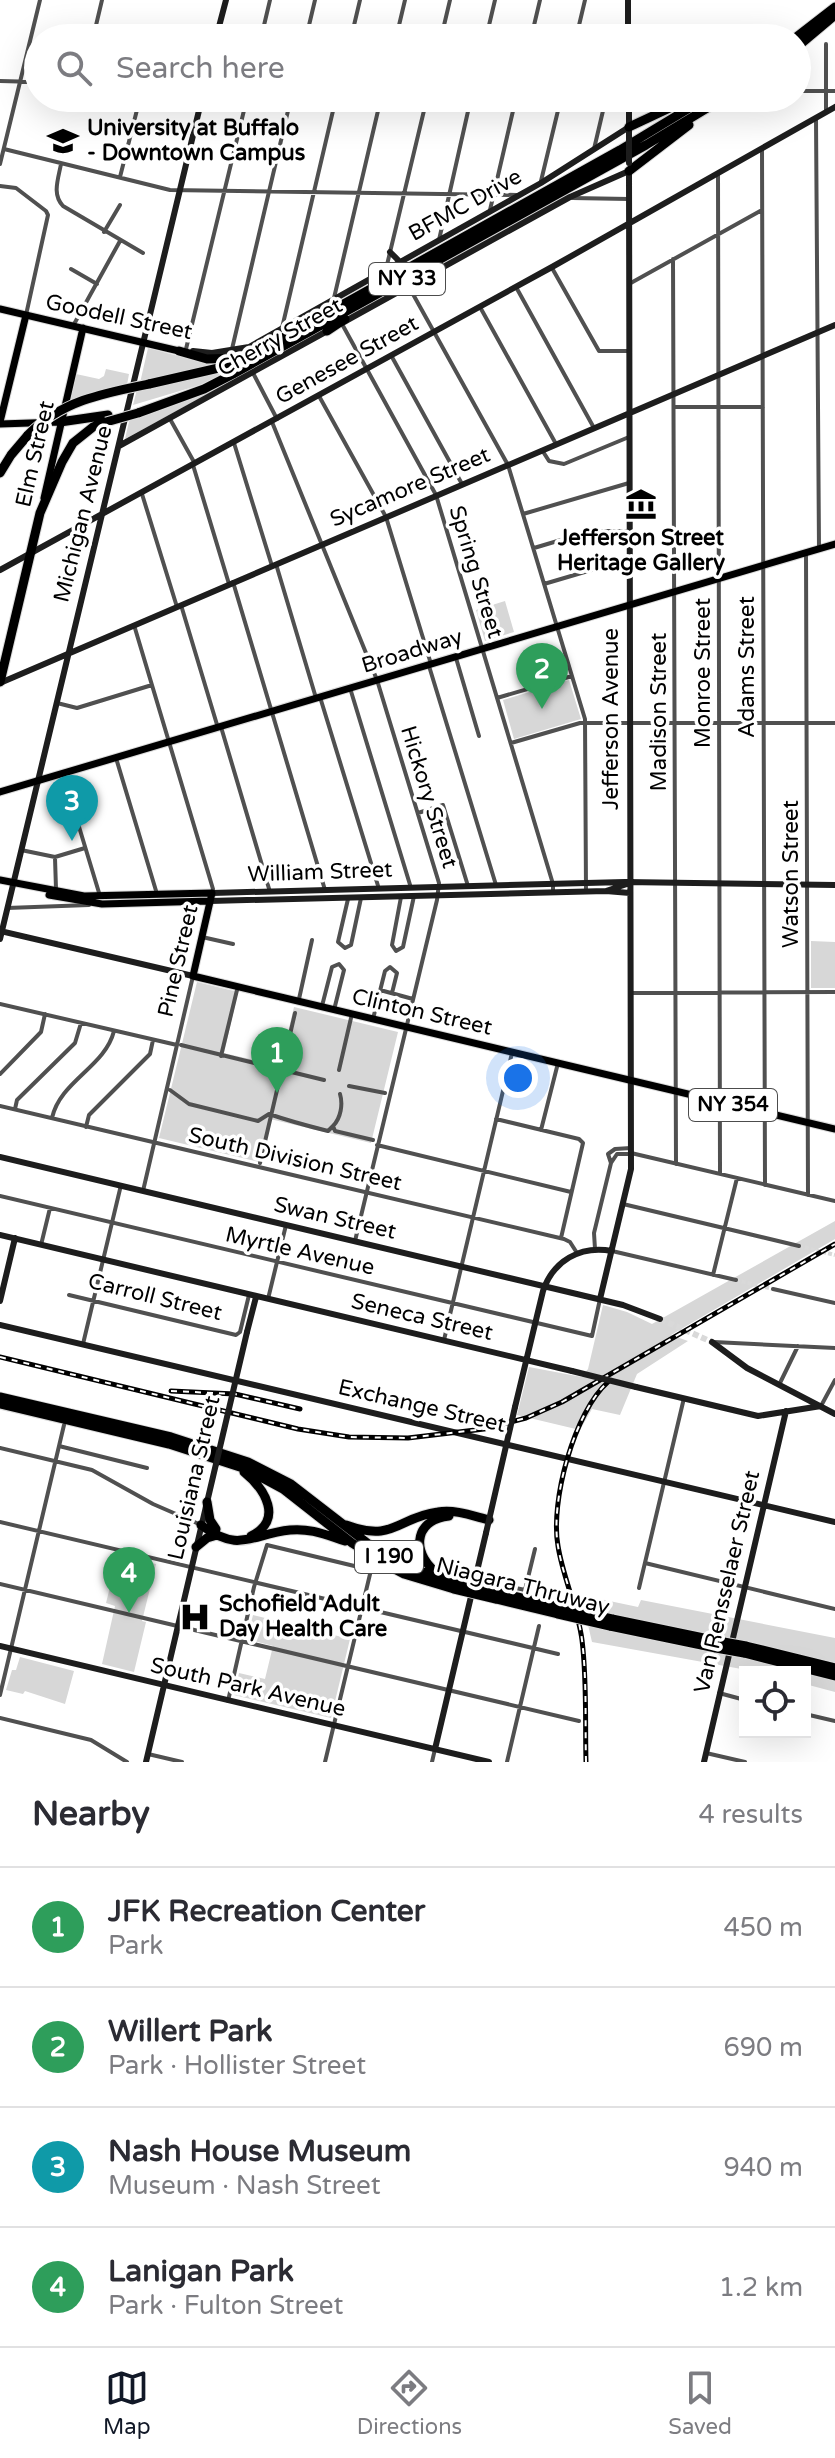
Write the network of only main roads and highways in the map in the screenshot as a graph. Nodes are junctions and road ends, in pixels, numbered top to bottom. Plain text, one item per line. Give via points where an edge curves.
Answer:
1 (835, 7) edge
2 (835, 15) edge
3 (811, 26) edge
4 (811, 35) edge
5 (665, 112) edge
6 (691, 112) edge
7 (693, 112) edge
8 (697, 112) edge
9 (629, 132) road end
10 (629, 167) road end
11 (430, 266) junction
12 (397, 273) junction
13 (331, 302) road end
14 (0, 309) edge
15 (26, 315) junction
16 (83, 328) junction
17 (327, 331) road end
18 (262, 348) junction
19 (183, 350) joint
20 (107, 418) junction
21 (60, 422) junction
22 (0, 423) edge
23 (0, 473) edge
24 (40, 513) junction
25 (835, 544) edge
26 (0, 682) edge
27 (0, 792) edge
28 (0, 880) edge
29 (13, 883) junction
30 (211, 897) junction
31 (193, 976) joint
32 (835, 1129) edge
33 (0, 1397) edge
34 (0, 1404) edge
35 (128, 1431) junction
36 (231, 1463) junction
37 (207, 1502) road end
38 (450, 1513) junction
39 (336, 1520) junction
40 (201, 1525) road end
41 (487, 1526) road end
42 (218, 1532) junction
43 (352, 1543) junction
44 (196, 1547) road end
45 (453, 1584) junction
46 (745, 1650) junction
47 (835, 1668) edge
48 (835, 1676) edge

1 - 3 highway
2 - 4 highway
5 - 9 highway
6 - 12 highway, NY 33
7 - 11 highway, NY 33
8 - 10 highway
11 - 17 highway
11 - 20 highway, NY 33, bridge via 219,382
12 - 13 highway
12 - 18 highway, NY 33
14 - 15 main road, Goodell Street / NY 33
15 - 16 main road, Goodell Street / NY 33
15 - 22 main road
16 - 19 main road, Goodell Street / NY 33
16 - 21 main road, Elm Street
18 - 19 highway, NY 33 via 219,360
18 - 23 highway, bridge via 223,367 77,402 28,435
20 - 21 highway
20 - 24 highway via 73,443
21 - 22 main road
21 - 24 main road, Elm Street
24 - 26 highway, Elm Street
25 - 27 main road, Broadway
28 - 29 main road, William Street
29 - 30 main road, William Street via 74,895
29 - 30 main road, William Street via 94,904
30 - 31 main road, Pine Street
31 - 32 main road, Clinton Street / NY 354
33 - 35 highway, Niagara Thruway / I 190
34 - 35 highway, Niagara Thruway / I 190
35 - 36 highway, Niagara Thruway / I 190
35 - 39 highway, Niagara Thruway / I 190 via 197,1444 256,1465 291,1484
36 - 42 highway via 261,1487 268,1517 250,1536
36 - 43 highway, Niagara Thruway / I 190 via 283,1489
37 - 42 highway
38 - 39 highway via 428,1514 385,1532
38 - 41 highway
38 - 45 highway via 428,1525 420,1544 427,1564
39 - 45 highway, Niagara Thruway / I 190 via 395,1560
40 - 42 highway
42 - 43 highway via 241,1542 309,1530
42 - 44 highway
43 - 45 highway, Niagara Thruway / I 190 via 404,1574
45 - 46 highway, Niagara Thruway / I 190, bridge
46 - 47 highway, Niagara Thruway / I 190
46 - 48 highway, Niagara Thruway / I 190

